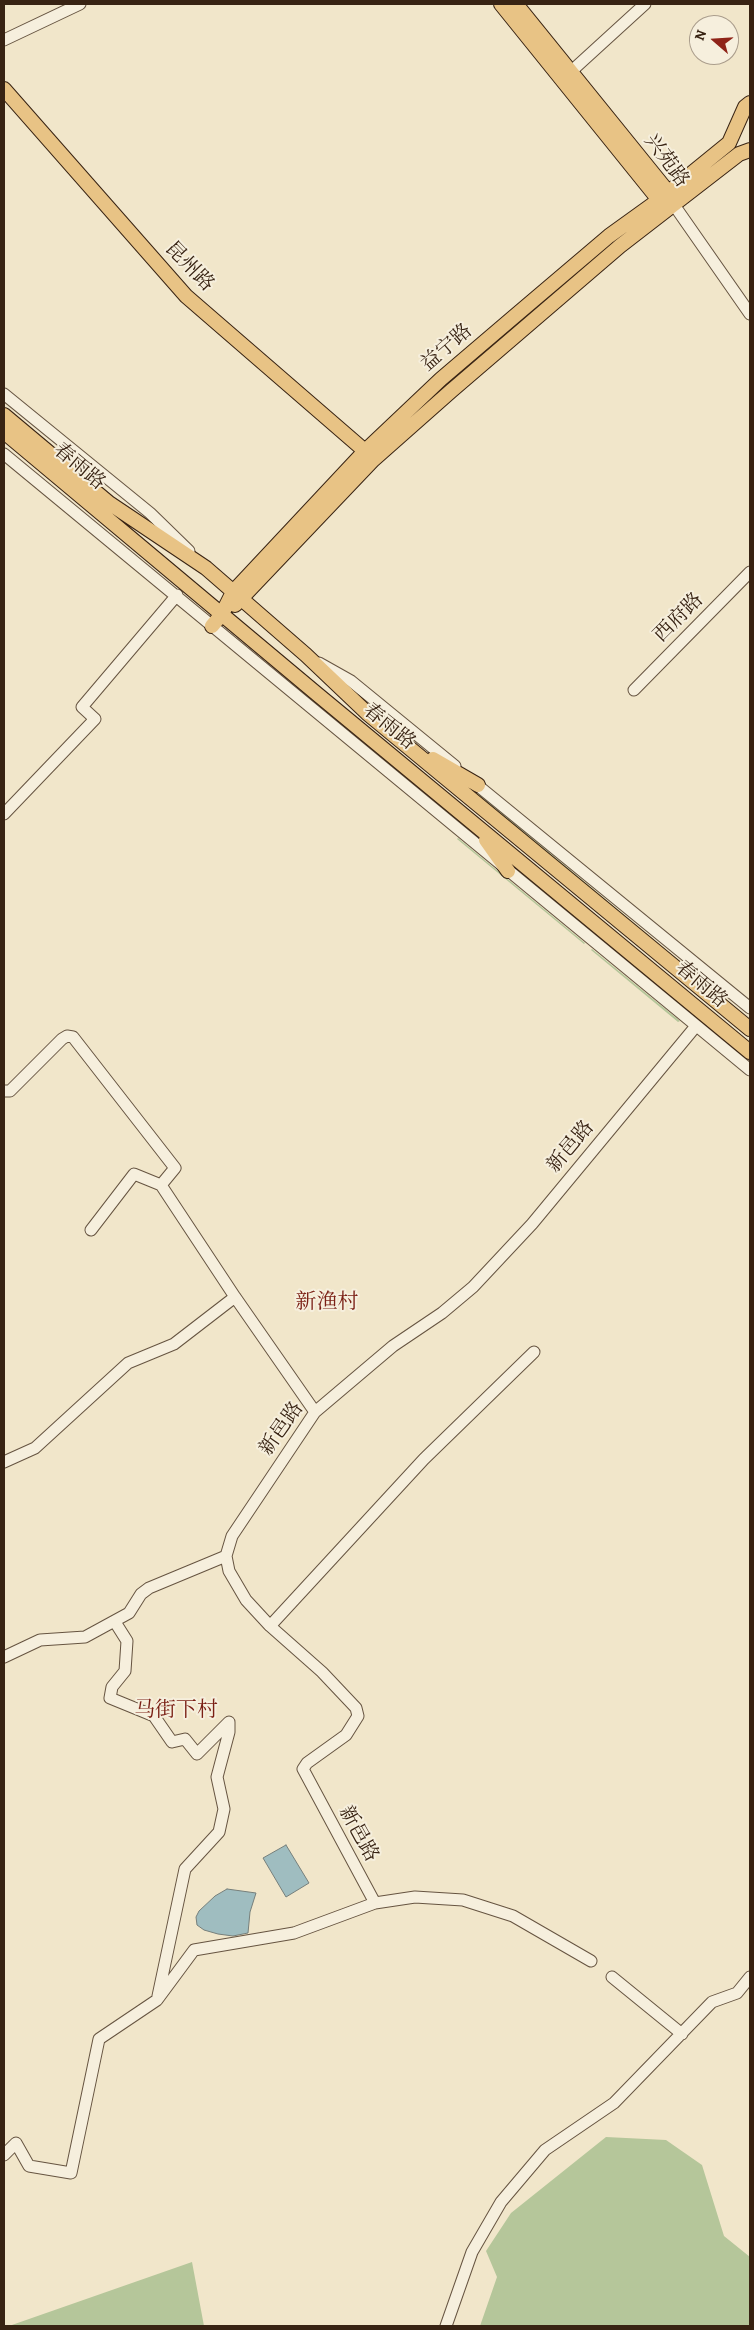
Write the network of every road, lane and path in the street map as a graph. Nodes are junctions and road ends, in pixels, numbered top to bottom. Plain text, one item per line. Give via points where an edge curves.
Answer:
1 (80, 4) edge
2 (501, 4) edge
3 (516, 4) edge
4 (645, 4) edge
5 (4, 40) edge
6 (566, 76) junction
7 (4, 89) edge
8 (750, 103) edge
9 (745, 152) edge
10 (667, 199) junction
11 (750, 314) edge
12 (4, 394) edge
13 (4, 415) edge
14 (4, 432) edge
15 (4, 438) edge
16 (365, 451) junction
17 (31, 453) junction
18 (4, 454) edge
19 (206, 568) junction
20 (750, 572) edge
21 (177, 596) junction
22 (237, 596) junction
23 (222, 614) junction
24 (212, 626) junction
25 (306, 655) junction
26 (634, 690) dead end
27 (400, 740) junction
28 (478, 785) junction
29 (4, 814) edge
30 (476, 825) junction
31 (508, 871) junction
32 (750, 1008) edge
33 (696, 1026) junction
34 (750, 1029) edge
35 (750, 1052) edge
36 (750, 1070) edge
37 (4, 1090) edge
38 (161, 1185) junction
39 (91, 1230) dead end
40 (235, 1297) junction
41 (534, 1352) dead end
42 (315, 1412) junction
43 (4, 1462) edge
44 (226, 1556) junction
45 (116, 1622) junction
46 (270, 1626) junction
47 (4, 1657) edge
48 (375, 1903) junction
49 (590, 1961) dead end
50 (612, 1976) dead end
51 (750, 1978) edge
52 (157, 2000) junction
53 (682, 2034) junction
54 (4, 2155) edge
55 (446, 2326) edge

1 - 5 street
2 - 6 main road, 兴苑路
3 - 6 main road, 兴苑路
4 - 6 street
6 - 10 main road, 兴苑路
7 - 16 main road, 昆州路 via 186,296
8 - 10 main road, 益宁路 via 745,107 729,143
9 - 10 main road, 益宁路
10 - 11 street
10 - 16 main road, 益宁路 via 609,236 441,379
10 - 22 main road, 益宁路 via 620,246 373,460
12 - 19 street via 150,513
13 - 19 main road, 春雨路 via 109,503
14 - 17 main road, 春雨路
15 - 17 main road
16 - 22 main road, 益宁路
17 - 23 main road, 春雨路
18 - 21 street
19 - 22 main road, 春雨路
20 - 26 street, 西府路
21 - 24 street
21 - 29 street via 82,707 95,719
22 - 23 main road, 益宁路
22 - 25 main road, 春雨路
23 - 24 main road, 益宁路
23 - 30 main road, 春雨路
24 - 31 street
25 - 27 main road, 春雨路
25 - 28 street via 351,681
27 - 28 main road
27 - 34 main road, 春雨路
28 - 32 street
30 - 31 main road
30 - 35 main road, 春雨路
31 - 33 street
33 - 36 street
33 - 42 street, 新邑路 via 532,1224 474,1287 393,1346
37 - 38 street via 10,1091 62,1038 73,1038 175,1168
38 - 39 street via 134,1174
38 - 40 street
40 - 42 street
40 - 43 street via 174,1344 128,1362 34,1448
41 - 46 street via 424,1459
42 - 44 street, 新邑路 via 232,1536
44 - 45 street via 149,1588 141,1594 130,1613
44 - 46 street, 新邑路 via 236,1585
45 - 47 street via 85,1637 40,1640
45 - 52 street via 127,1641 125,1671 112,1687 110,1698 154,1716 172,1742 185,1739 197,1754 229,1722 217,1777 224,1809 219,1832 185,1869
46 - 48 street, 新邑路 via 322,1672 356,1708 358,1716 346,1735 303,1769
48 - 49 street via 415,1897 463,1900 513,1916
48 - 52 street via 294,1934 194,1950
50 - 53 street
51 - 53 street via 738,1992 712,2002
52 - 54 street via 99,2039 70,2173 29,2166 16,2143
53 - 55 street via 614,2102 545,2150 501,2202 472,2252

